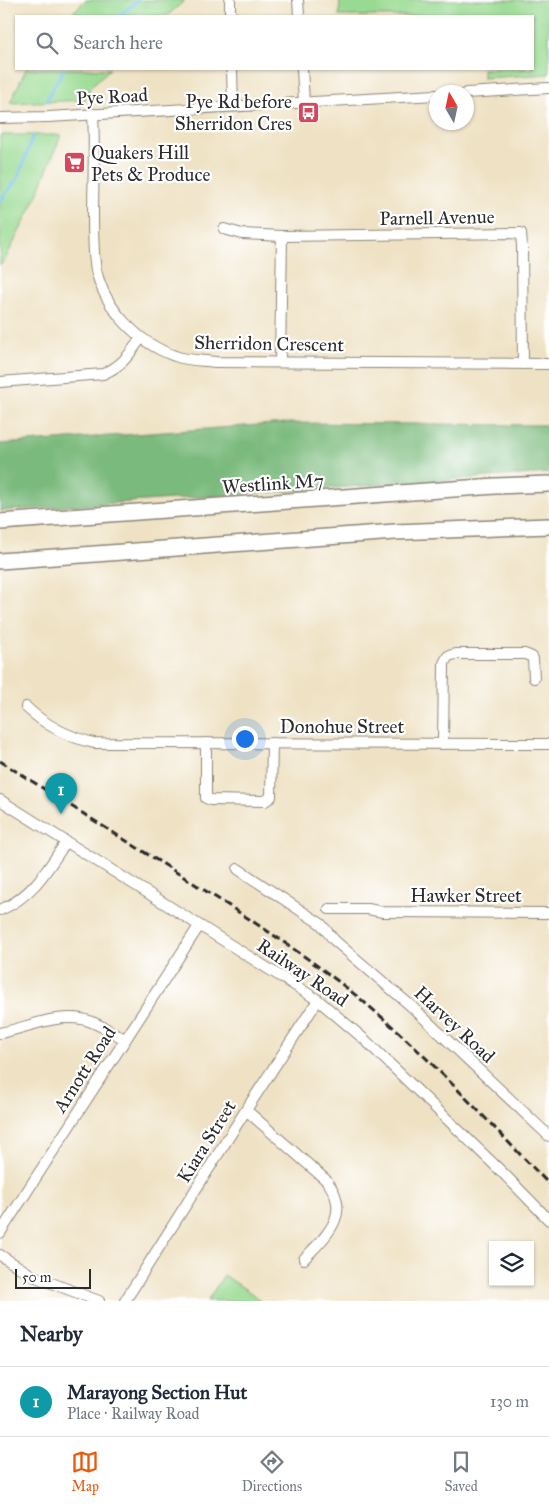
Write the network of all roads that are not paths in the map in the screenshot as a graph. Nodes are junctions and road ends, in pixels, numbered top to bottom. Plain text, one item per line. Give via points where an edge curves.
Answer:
1 (230, 0) edge
2 (298, 0) edge
3 (230, 15) edge
4 (299, 15) edge
5 (232, 70) edge
6 (302, 70) edge
7 (549, 88) edge
8 (474, 93) edge
9 (429, 95) edge
10 (304, 102) junction
11 (233, 106) junction
12 (93, 114) junction
13 (0, 118) edge
14 (224, 229) dead end
15 (282, 236) junction
16 (141, 338) junction
17 (280, 362) junction
18 (523, 364) junction
19 (549, 364) edge
20 (0, 382) edge
21 (549, 484) edge
22 (0, 522) edge
23 (549, 526) edge
24 (0, 560) edge
25 (534, 678) dead end
26 (26, 707) dead end
27 (206, 743) junction
28 (272, 743) junction
29 (443, 744) junction
30 (549, 744) edge
31 (0, 800) edge
32 (66, 842) junction
33 (238, 869) dead end
34 (328, 909) dead end
35 (0, 910) edge
36 (549, 913) edge
37 (199, 926) junction
38 (318, 1000) junction
39 (0, 1033) edge
40 (125, 1039) junction
41 (246, 1110) junction
42 (549, 1136) edge
43 (549, 1220) edge
44 (0, 1233) edge
45 (0, 1255) edge
46 (304, 1259) dead end
47 (99, 1301) edge
48 (125, 1301) edge

1 - 3 street
2 - 4 street
5 - 11 street
6 - 10 street
7 - 8 street
9 - 10 street, Pye Road
10 - 11 street, Pye Road
11 - 12 street, Pye Road
12 - 13 street, Pye Road
12 - 16 street, Sherridon Crescent via 93,236 97,271 120,318
14 - 15 street, Parnell Avenue via 242,234
15 - 17 street
15 - 18 street, Parnell Avenue via 521,233
16 - 17 street, Sherridon Crescent via 176,357 216,362
16 - 20 street via 117,368 103,374
17 - 18 street, Sherridon Crescent
18 - 19 street, Sherridon Crescent
21 - 22 highway, Westlink M7
23 - 24 highway via 395,532
25 - 29 street via 533,659 525,654 448,656 444,663
26 - 27 street, Donohue Street via 40,720 75,739 94,743
27 - 28 street, Donohue Street
27 - 28 street via 206,798 256,801 271,797
28 - 29 street, Donohue Street
29 - 30 street, Donohue Street
31 - 32 street, Railway Road
32 - 35 street via 38,884
32 - 37 street, Railway Road
33 - 42 street, Harvey Road via 321,924 334,940 411,1006
34 - 36 street, Hawker Street
37 - 38 street, Railway Road
37 - 40 street, Arnott Road
38 - 41 street, Kiara Street
38 - 43 street, Railway Road via 364,1039
39 - 40 street via 46,1021 81,1019
40 - 44 street, Arnott Road
41 - 46 street via 326,1180 335,1193 338,1211 333,1227
41 - 48 street, Kiara Street
45 - 47 street via 33,1276

